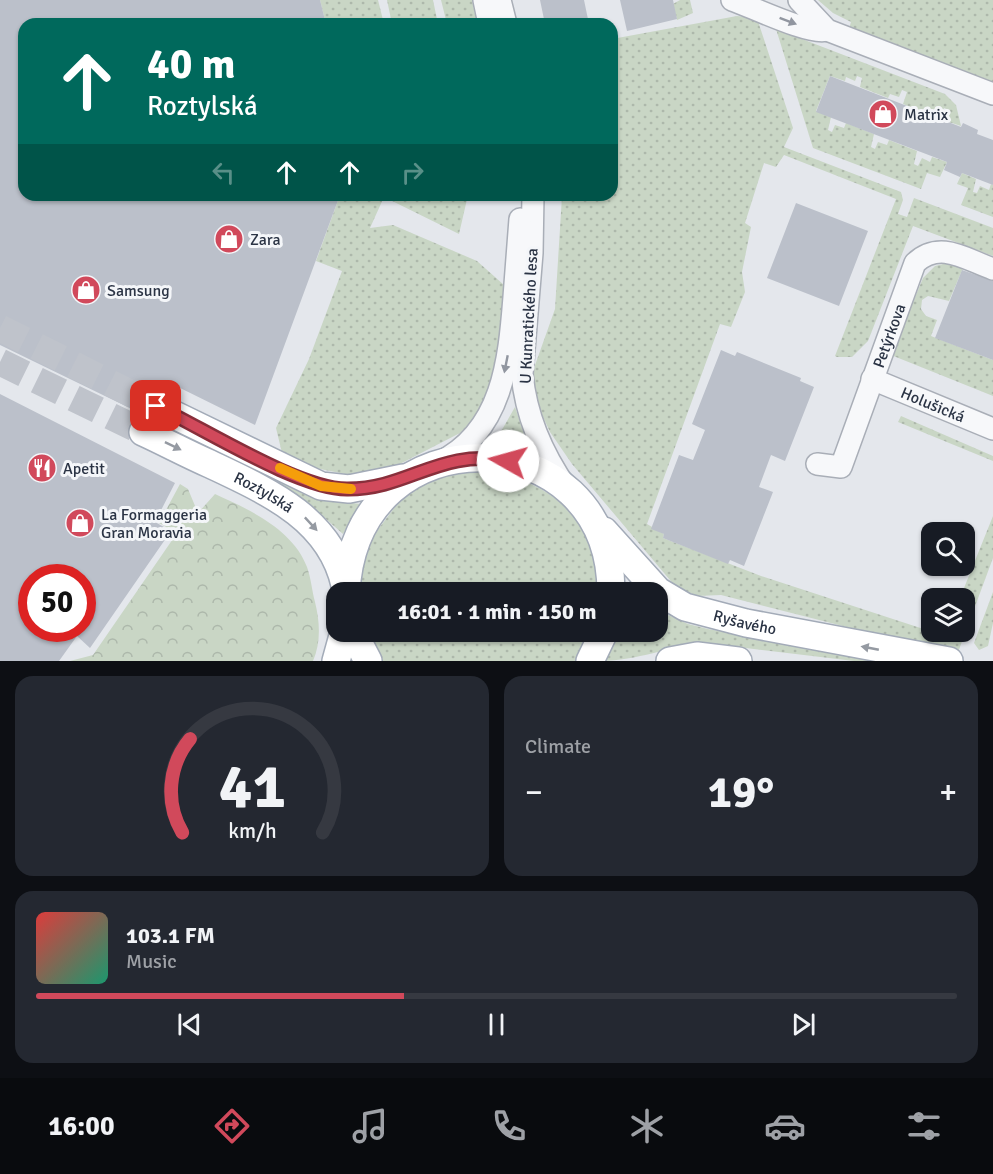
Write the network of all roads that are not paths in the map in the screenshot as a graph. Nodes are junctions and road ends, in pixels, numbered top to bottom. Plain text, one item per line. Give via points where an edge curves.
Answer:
1 (484, 0) edge
2 (500, 0) edge
3 (799, 0) edge
4 (750, 2) edge
5 (488, 18) edge
6 (504, 18) edge
7 (827, 30) junction
8 (993, 94) edge
9 (519, 201) edge
10 (533, 201) edge
11 (993, 269) edge
12 (872, 379) junction
13 (156, 406) tunnel mouth
14 (993, 429) edge
15 (143, 432) tunnel mouth
16 (817, 464) dead end
17 (424, 470) junction
18 (577, 501) junction
19 (343, 582) edge
20 (347, 582) edge
21 (609, 582) edge
22 (341, 642) edge
23 (358, 642) edge
24 (599, 642) edge
25 (336, 661) edge
26 (368, 661) edge
27 (590, 661) edge
28 (670, 661) edge
29 (738, 661) edge
30 (949, 661) edge

1 - 5 street
2 - 6 street
3 - 7 street
4 -> 7 street via 821,33
7 - 8 street
9 -> 17 street, U Kunratického lesa via 511,338 500,392 478,433 456,452
10 - 18 street, U Kunratického lesa via 523,361 526,405 540,441
11 - 12 street, Petýrkova via 939,250 920,258
12 - 14 street, Holušická
12 - 16 street, Petýrkova via 841,467
13 - 17 main road, Roztylská via 321,486 372,486
15 -> 19 main road, Roztylská via 245,481 305,517 334,553
17 - 18 main road, Roztylská via 462,458 508,461 542,473
17 - 20 main road via 384,497 364,524 351,554
18 - 21 main road via 604,546
30 -> 18 main road, Ryšavého via 757,625 685,607 649,582
22 - 25 main road
23 - 26 main road
24 - 27 main road
28 - 29 main road via 697,656

